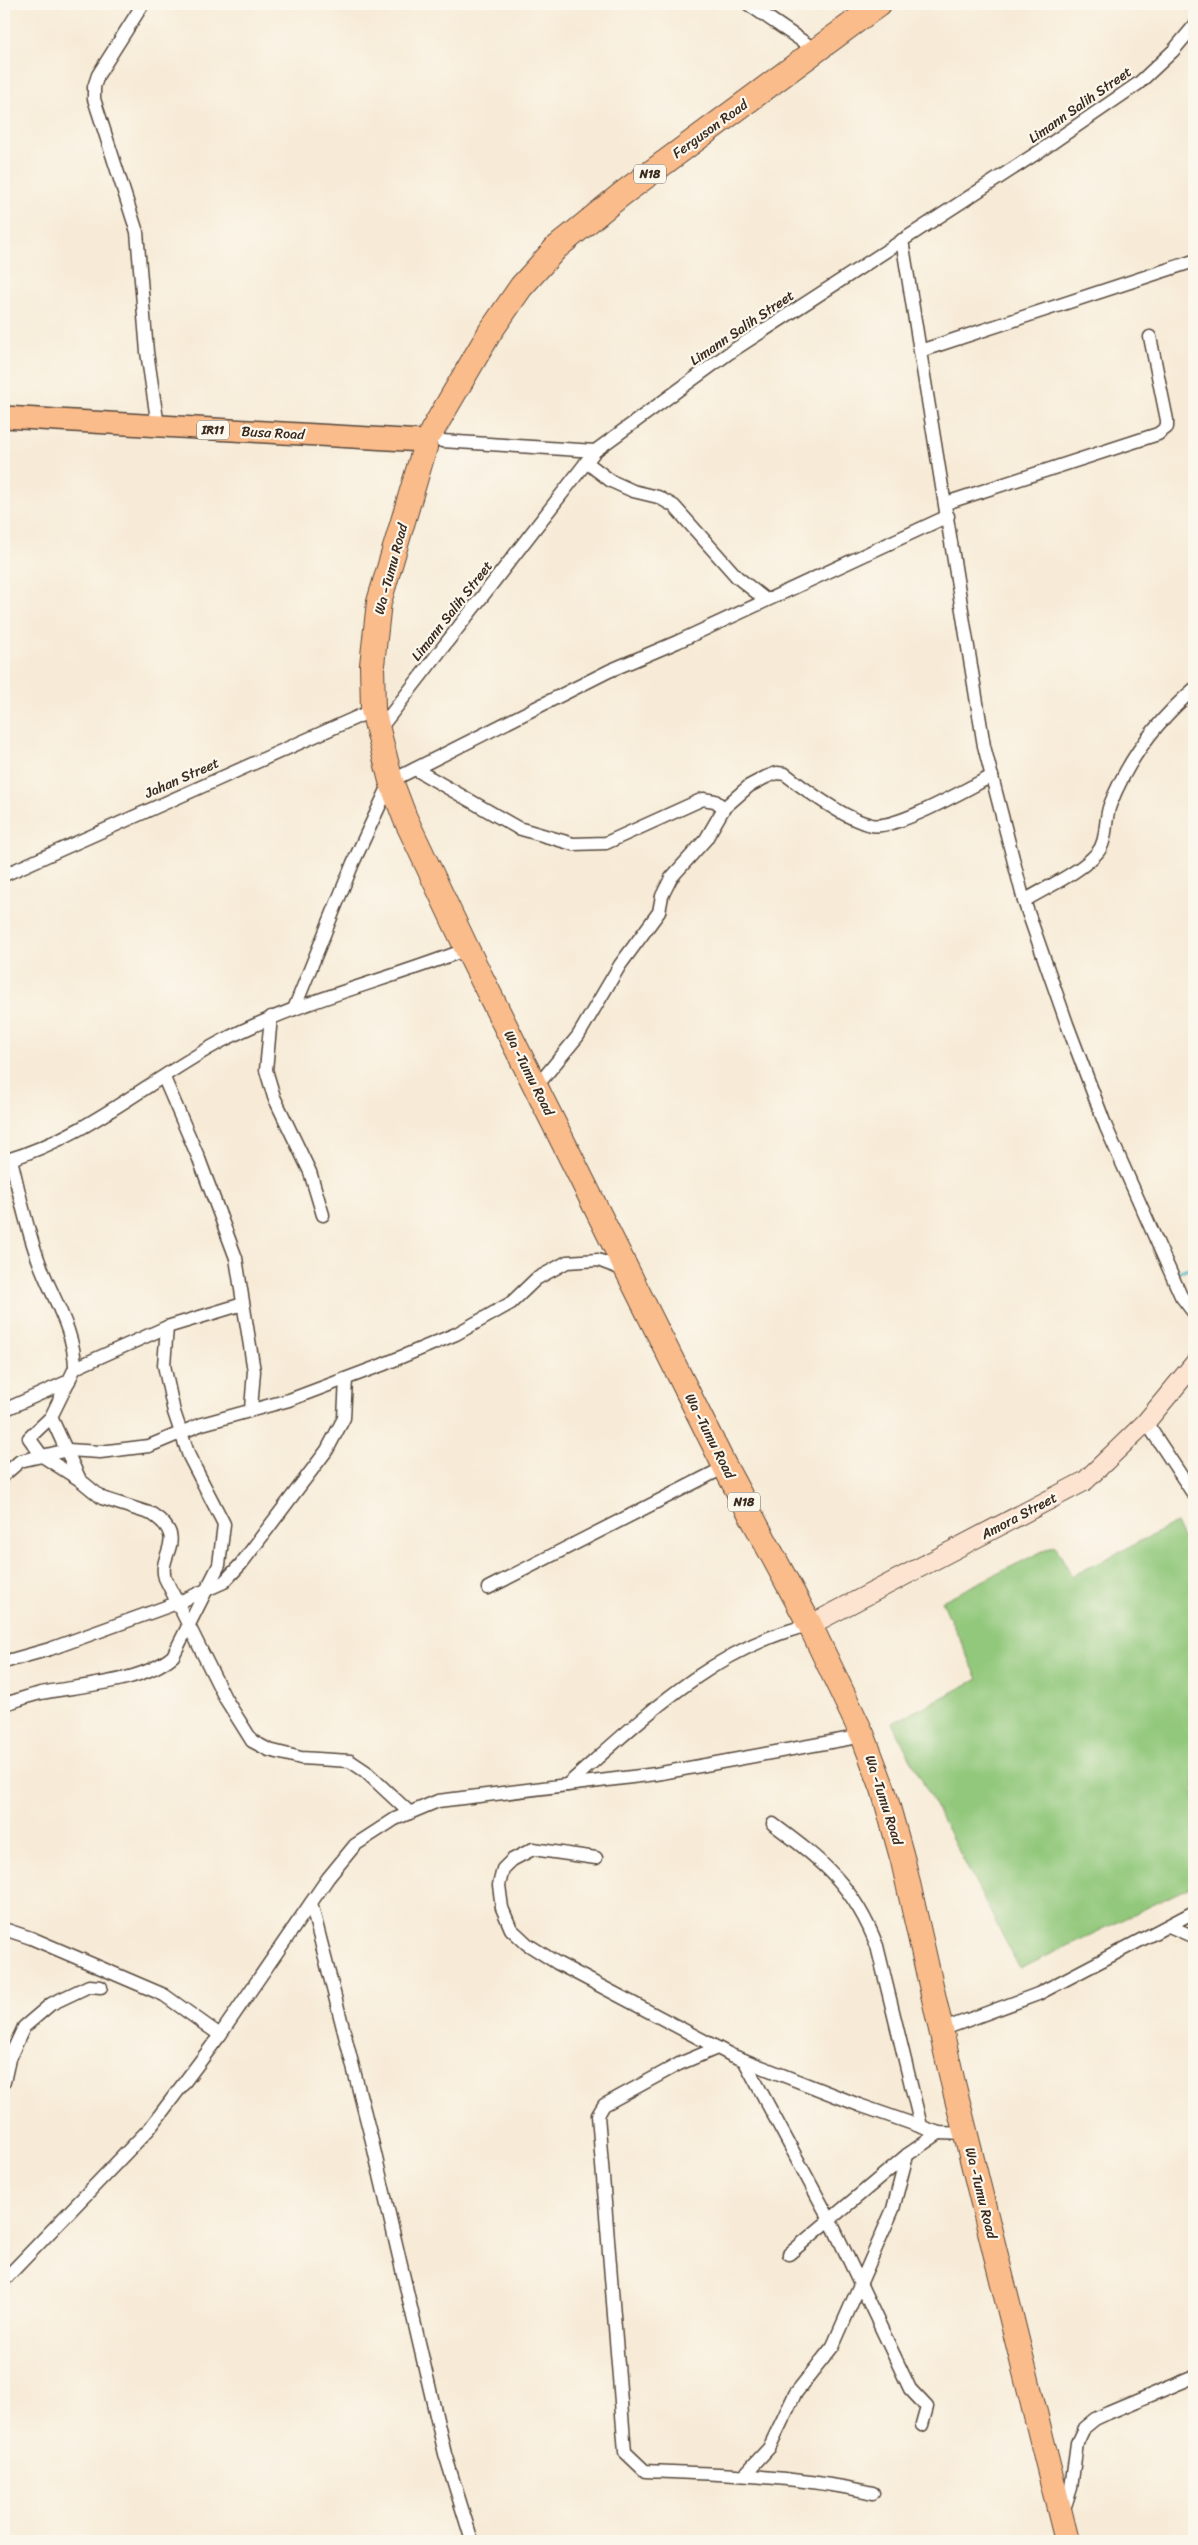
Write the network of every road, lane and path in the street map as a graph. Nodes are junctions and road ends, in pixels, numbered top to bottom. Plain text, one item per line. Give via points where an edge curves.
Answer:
1 (143, 4) edge
2 (748, 4) edge
3 (879, 4) edge
4 (1194, 26) edge
5 (817, 51) junction
6 (902, 240) junction
7 (1194, 261) edge
8 (1150, 337) dead end
9 (920, 351) junction
10 (4, 417) edge
11 (158, 426) junction
12 (432, 441) junction
13 (595, 451) junction
14 (586, 462) junction
15 (947, 509) junction
16 (766, 600) junction
17 (1194, 689) edge
18 (376, 720) junction
19 (415, 769) junction
20 (992, 776) junction
21 (391, 781) junction
22 (724, 808) junction
23 (4, 875) edge
24 (1024, 901) junction
25 (467, 949) junction
26 (294, 1009) junction
27 (270, 1018) junction
28 (164, 1078) junction
29 (536, 1087) junction
30 (8, 1160) edge
31 (324, 1215) dead end
32 (629, 1272) junction
33 (243, 1304) junction
34 (1194, 1313) edge
35 (167, 1327) junction
36 (1194, 1364) edge
37 (75, 1368) junction
38 (346, 1379) junction
39 (69, 1381) junction
40 (252, 1409) junction
41 (4, 1410) edge
42 (51, 1417) junction
43 (1146, 1422) junction
44 (181, 1432) junction
45 (68, 1450) junction
46 (42, 1456) junction
47 (725, 1466) junction
48 (4, 1475) edge
49 (80, 1480) junction
50 (1194, 1495) edge
51 (488, 1588) dead end
52 (207, 1591) junction
53 (177, 1603) junction
54 (810, 1625) junction
55 (189, 1629) junction
56 (4, 1662) edge
57 (4, 1704) edge
58 (863, 1736) junction
59 (568, 1785) junction
60 (410, 1813) junction
61 (773, 1824) dead end
62 (596, 1858) dead end
63 (310, 1903) junction
64 (1194, 1912) edge
65 (1169, 1926) junction
66 (4, 1929) edge
67 (1194, 1937) edge
68 (101, 1987) dead end
69 (941, 2030) junction
70 (220, 2035) junction
71 (718, 2048) junction
72 (744, 2060) junction
73 (4, 2082) edge
74 (921, 2126) junction
75 (939, 2133) junction
76 (966, 2134) junction
77 (908, 2155) junction
78 (830, 2220) junction
79 (789, 2254) dead end
80 (4, 2280) edge
81 (860, 2284) junction
82 (1194, 2377) edge
83 (922, 2425) dead end
84 (744, 2476) junction
85 (873, 2493) dead end
86 (1064, 2530) edge
87 (472, 2541) edge

1 - 11 street via 98,75 94,99 137,232 147,352
2 - 5 street
3 - 5 highway, Ferguson Road / N18
4 - 6 street, Limann Salih Street via 1174,51 1139,83
5 - 12 highway, Ferguson Road / N18 via 622,194 556,248 521,287 490,332 460,383
6 - 9 street
6 - 13 street, Limann Salih Street via 729,353
7 - 9 street
8 - 15 street via 1167,427 1158,434
9 - 15 street
10 - 11 main road, Busa Road / IR11
11 - 12 main road, Busa Road / IR11
12 - 13 street
12 - 18 highway, Wa -Tumu Road / N18 via 410,498 379,602 372,665
13 - 14 street, Limann Salih Street
14 - 16 street via 611,481 674,506 737,576
14 - 18 street, Limann Salih Street
15 - 16 street
15 - 20 street via 984,746
16 - 19 street via 609,671
17 - 24 street via 1156,726 1128,766 1109,807 1098,852 1088,862
18 - 21 highway, Wa -Tumu Road / N18
18 - 23 street, Jahan Street
19 - 21 street
19 - 22 street via 518,828 573,844 606,844 703,799 715,800
20 - 22 street via 926,810 890,824 872,826 846,815 785,774 777,773 749,786
20 - 24 street
21 - 25 highway, Wa -Tumu Road / N18
21 - 26 street via 353,863
22 - 29 street via 706,839 672,878 662,896 660,912 620,965 578,1036
24 - 34 street via 1106,1127 1181,1296
25 - 26 street
25 - 29 highway, Wa -Tumu Road / N18
26 - 27 street
27 - 28 street via 221,1042
27 - 31 street via 266,1070 274,1097 310,1172
28 - 30 street via 92,1124
28 - 33 street via 236,1258
29 - 32 highway, Wa -Tumu Road / N18
30 - 37 street via 37,1258 66,1329
32 - 38 street via 598,1260 567,1262 536,1279 511,1303 456,1334
32 - 47 highway, Wa -Tumu Road / N18
33 - 35 street
33 - 40 street via 254,1371
35 - 37 street
35 - 44 street via 164,1365
36 - 43 street, Amora Street
37 - 39 street
38 - 40 street via 289,1400
38 - 52 street via 344,1418 327,1450 240,1564 224,1582
39 - 41 street
39 - 42 street
40 - 44 street
42 - 45 street
42 - 46 street via 28,1438
43 - 50 street
43 - 54 street, Amora Street via 1085,1481
44 - 45 street via 149,1446 100,1452
44 - 52 street via 189,1456 224,1524 219,1565
45 - 46 street
45 - 49 street
46 - 48 street via 20,1461
46 - 49 street
47 - 51 street
47 - 54 highway, Wa -Tumu Road / N18
49 - 53 street via 102,1498 158,1518 172,1540 162,1570
52 - 53 street
52 - 55 street
53 - 55 street
53 - 56 street via 50,1649
54 - 58 highway, Wa -Tumu Road / N18
54 - 59 street via 786,1630 742,1648 691,1680
55 - 57 street via 174,1656 161,1666 110,1681
55 - 60 street via 252,1741 269,1750 301,1758 350,1761
58 - 59 street via 656,1774
58 - 69 highway, Wa -Tumu Road / N18 via 903,1860
59 - 60 street via 438,1801
60 - 63 street via 355,1845
61 - 74 street via 812,1852 851,1893 866,1917 877,1946
62 - 71 street via 533,1849 512,1860 503,1869 499,1885 502,1908 511,1929 526,1944 557,1963
63 - 70 street
63 - 87 street via 372,2141 445,2454
64 - 65 street
65 - 67 street
65 - 69 street via 1038,1994
66 - 70 street via 164,1995
68 - 73 street via 90,1986 51,2004 24,2027 9,2059
69 - 76 highway, Wa -Tumu Road / N18
70 - 80 street via 150,2128
71 - 72 street
71 - 84 street via 679,2064 604,2105 598,2115 626,2452 645,2470
72 - 74 street
72 - 78 street
74 - 75 street
75 - 76 street
75 - 77 street
76 - 86 highway, Wa -Tumu Road / N18
77 - 78 street
77 - 81 street via 893,2209
78 - 79 street
78 - 81 street
81 - 83 street via 910,2389 927,2407
81 - 84 street via 833,2346 795,2394 769,2448
82 - 86 street via 1108,2412 1084,2428 1077,2443
84 - 85 street via 839,2485

